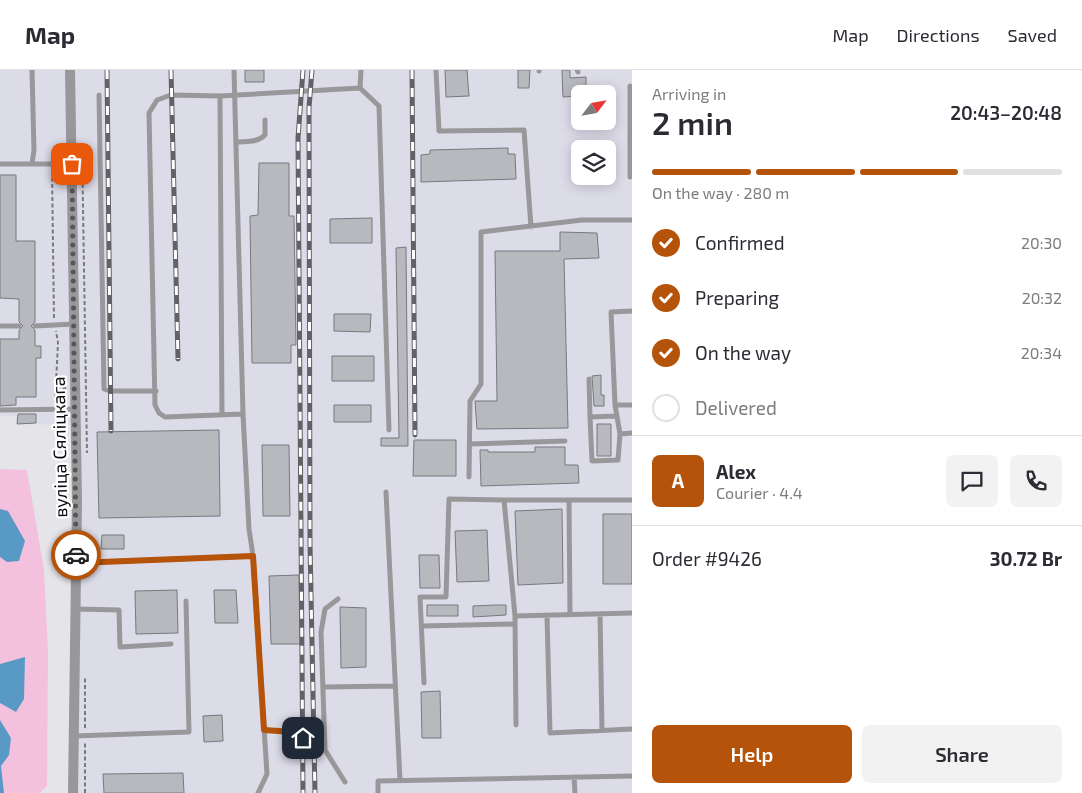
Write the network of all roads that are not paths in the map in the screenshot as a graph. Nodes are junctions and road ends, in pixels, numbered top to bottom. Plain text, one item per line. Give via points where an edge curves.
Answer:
1 (32, 70) edge
2 (70, 70) edge
3 (234, 70) edge
4 (361, 70) edge
5 (436, 70) edge
6 (630, 86) dead end
7 (360, 88) junction
8 (235, 94) junction
9 (99, 95) dead end
10 (220, 96) junction
11 (265, 120) dead end
12 (236, 142) junction
13 (0, 164) edge
14 (32, 164) junction
15 (72, 164) junction
16 (632, 176) edge
17 (632, 220) edge
18 (531, 228) junction
19 (632, 311) edge
20 (74, 324) junction
21 (0, 326) edge
22 (19, 326) dead end
23 (35, 326) dead end
24 (589, 379) dead end
25 (156, 390) junction
26 (614, 405) junction
27 (632, 405) edge
28 (75, 409) junction
29 (0, 410) edge
30 (243, 414) junction
31 (222, 415) junction
32 (616, 416) junction
33 (590, 417) junction
34 (389, 430) dead end
35 (632, 433) edge
36 (620, 434) junction
37 (565, 441) dead end
38 (470, 444) junction
39 (469, 477) dead end
40 (386, 492) dead end
41 (504, 500) junction
42 (569, 500) junction
43 (632, 500) edge
44 (253, 556) junction
45 (76, 563) junction
46 (338, 599) dead end
47 (186, 601) dead end
48 (76, 609) junction
49 (632, 613) edge
50 (600, 614) junction
51 (548, 615) junction
52 (570, 615) junction
53 (515, 616) junction
54 (515, 624) junction
55 (422, 626) junction
56 (172, 644) dead end
57 (424, 683) dead end
58 (395, 686) junction
59 (323, 687) junction
60 (516, 725) dead end
61 (632, 729) edge
62 (264, 730) junction
63 (602, 730) junction
64 (74, 736) junction
65 (325, 750) junction
66 (632, 776) edge
67 (574, 777) junction
68 (400, 781) junction
69 (345, 782) dead end
70 (73, 793) edge
71 (258, 793) edge
72 (378, 793) edge
73 (575, 793) edge

1 - 14 lane
2 - 15 street, вуліца Сяліцкага
3 - 8 lane
4 - 7 lane
5 - 18 lane via 439,131 524,130
6 - 16 lane
7 - 8 lane
7 - 34 lane via 379,106
8 - 10 lane
8 - 12 lane
9 - 25 lane via 104,389
10 - 25 lane via 171,95 157,100 149,112
10 - 31 lane
11 - 12 lane via 262,138
12 - 30 lane
13 - 14 lane
14 - 15 lane
15 - 20 street, вуліца Сяліцкага
17 - 18 lane via 582,220
18 - 38 lane via 481,232 481,384 470,401
19 - 26 lane via 611,312
20 - 23 lane
20 - 28 street, вуліца Сяліцкага
21 - 22 lane
24 - 33 lane
25 - 31 lane via 156,406 165,417
26 - 27 lane
26 - 32 lane
28 - 29 lane
28 - 45 street, вуліца Сяліцкага
30 - 31 lane
30 - 44 lane
32 - 33 lane
32 - 36 lane
33 - 36 lane via 592,461 618,460
35 - 36 lane
37 - 38 lane
38 - 39 lane
40 - 58 lane
41 - 42 lane
41 - 53 lane
41 - 55 lane via 449,500 446,597 420,597
42 - 43 lane
42 - 52 lane
44 - 45 lane
44 - 62 lane
45 - 48 street, вуліца Сяліцкага
46 - 59 lane via 325,610 321,632
47 - 64 lane via 189,732
48 - 56 lane via 119,610 120,647
48 - 64 street, вуліца Сяліцкага
49 - 50 lane
50 - 52 lane
50 - 63 lane
51 - 52 lane
51 - 53 lane
51 - 63 lane via 550,733
53 - 54 lane
54 - 55 lane
54 - 60 lane
55 - 57 lane
58 - 59 lane
58 - 68 lane
59 - 65 lane
61 - 63 lane
62 - 65 lane via 293,732
62 - 71 lane via 267,774
64 - 70 street, вуліца Сяліцкага
65 - 69 lane
66 - 67 lane
67 - 68 lane
67 - 73 lane
68 - 72 lane via 378,781

